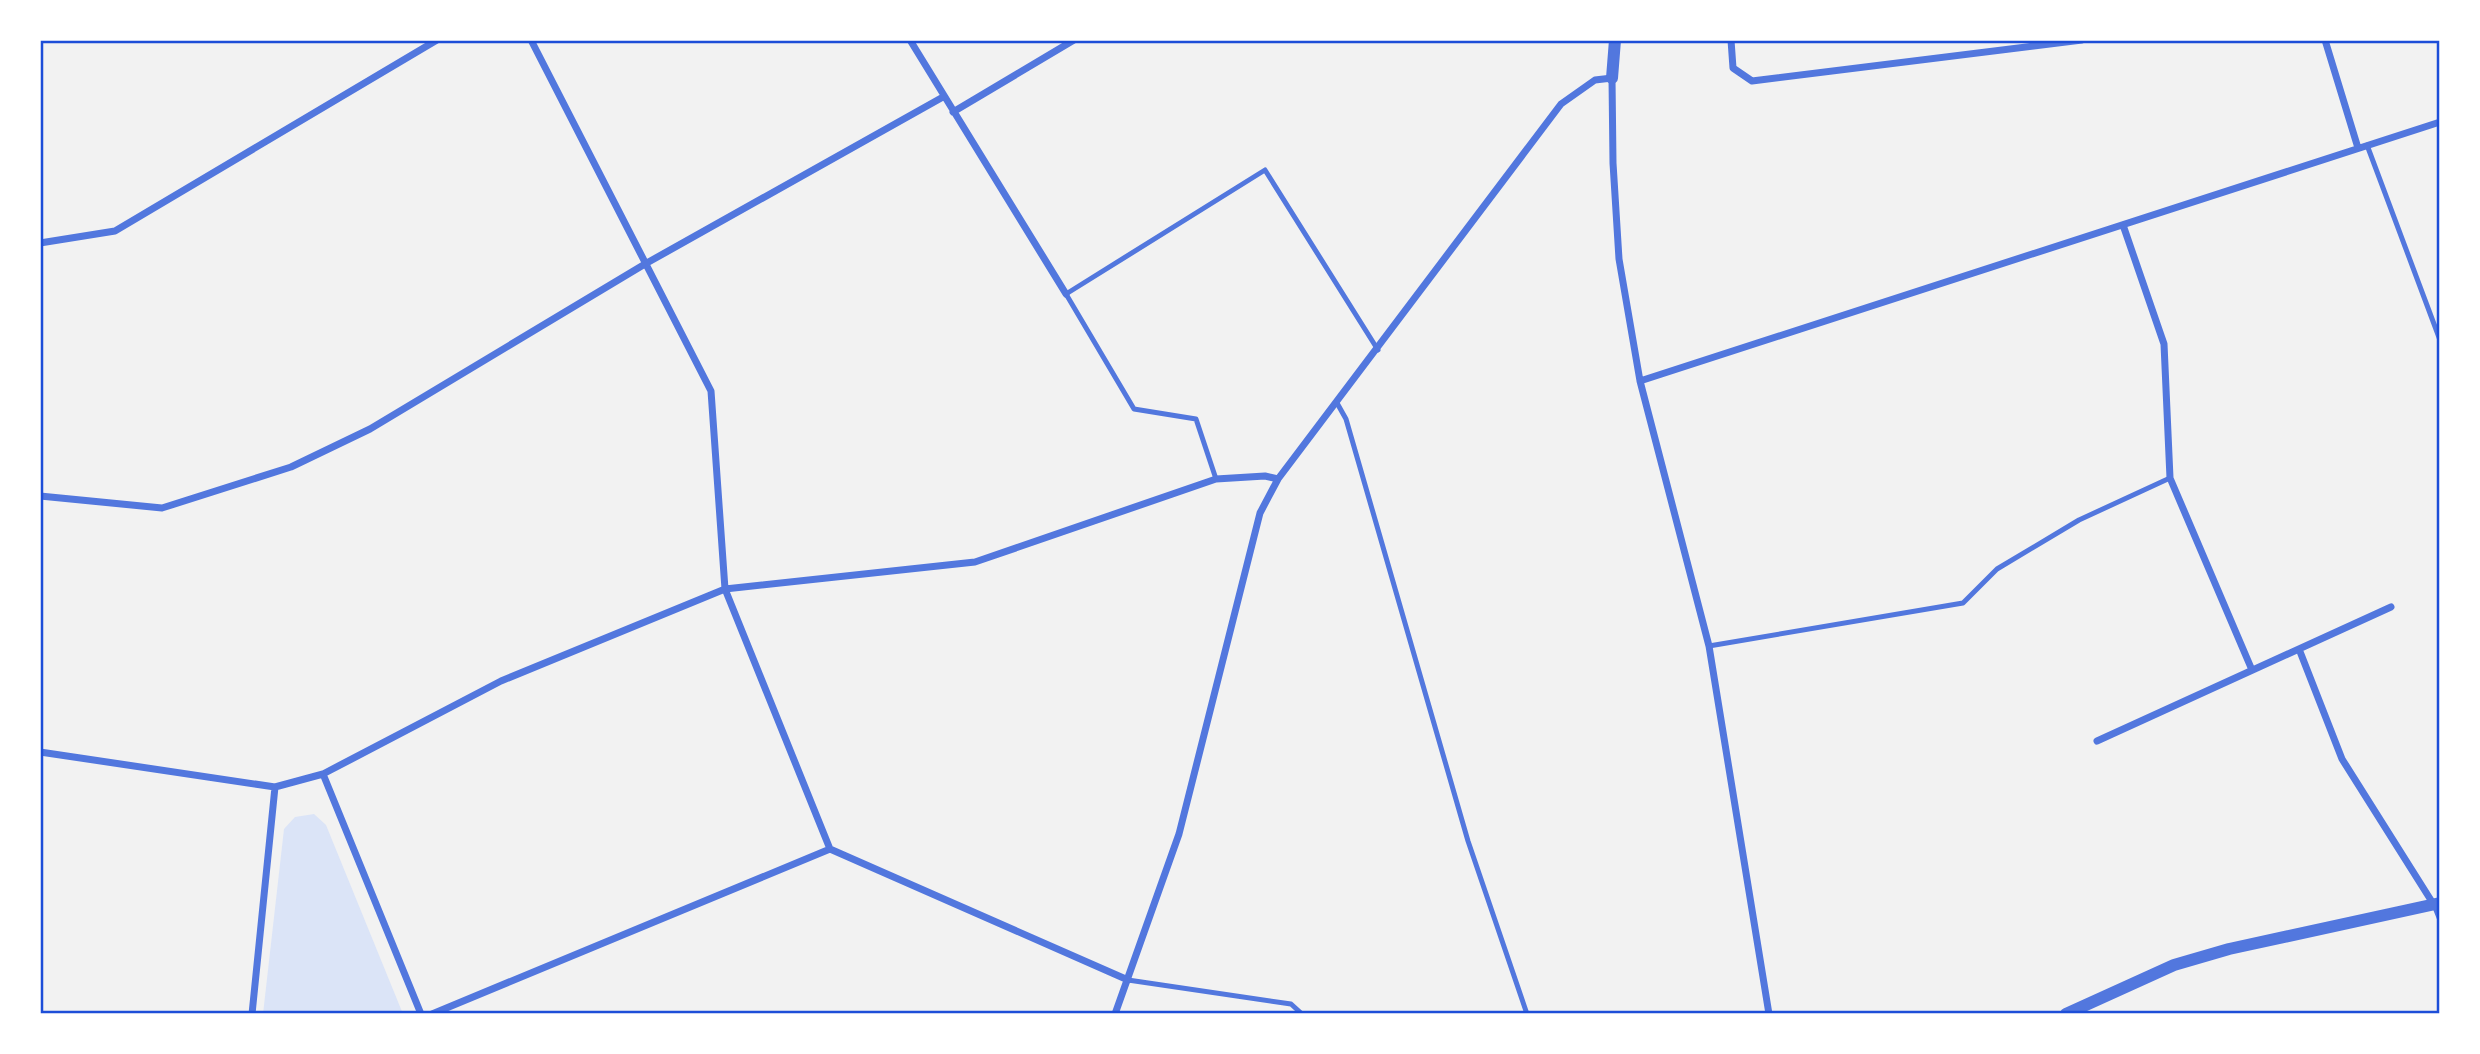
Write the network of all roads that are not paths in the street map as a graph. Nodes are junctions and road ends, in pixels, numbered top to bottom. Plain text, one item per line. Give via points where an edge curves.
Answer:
1 (437, 40) edge
2 (531, 40) edge
3 (910, 40) edge
4 (1074, 40) edge
5 (1615, 40) edge
6 (1731, 40) edge
7 (2082, 40) edge
8 (2325, 40) edge
9 (1612, 78) junction
10 (943, 97) junction
11 (953, 112) junction
12 (2440, 122) edge
13 (2367, 145) junction
14 (2358, 148) junction
15 (2123, 225) junction
16 (40, 243) edge
17 (645, 264) junction
18 (1066, 294) junction
19 (2440, 341) edge
20 (1377, 351) junction
21 (1640, 380) junction
22 (1338, 403) junction
23 (2170, 478) junction
24 (1216, 479) junction
25 (1278, 479) junction
26 (40, 496) edge
27 (725, 589) junction
28 (2391, 607) dead end
29 (1709, 646) junction
30 (2299, 649) junction
31 (2252, 670) junction
32 (2097, 741) dead end
33 (40, 752) edge
34 (323, 774) junction
35 (275, 787) junction
36 (830, 849) junction
37 (2437, 904) edge
38 (2440, 920) edge
39 (1128, 980) junction
40 (252, 1014) edge
41 (421, 1014) edge
42 (432, 1014) edge
43 (1115, 1014) edge
44 (1302, 1014) edge
45 (1527, 1014) edge
46 (1769, 1014) edge
47 (2066, 1014) edge

1 - 16 street via 114,231
2 - 17 street
3 - 10 street
4 - 11 street
5 - 9 street
6 - 7 street via 1734,68 1752,81
8 - 14 street
9 - 20 street via 1595,80 1561,104
9 - 21 street via 1619,259
10 - 11 street
10 - 17 street
11 - 18 street
12 - 13 street
13 - 14 street
13 - 19 lane
14 - 15 street
15 - 21 street
15 - 23 street via 2164,344
17 - 26 street via 370,429 291,467 162,508
17 - 27 street via 710,391
18 - 20 lane via 1265,170
18 - 24 lane via 1134,409 1196,419
20 - 22 street
21 - 29 street
22 - 25 street
22 - 45 lane via 1468,841
23 - 29 lane via 2079,520 1997,569 1963,603
23 - 31 street
24 - 25 street
24 - 27 street via 975,562
25 - 39 street via 1257,523 1180,834
27 - 34 street via 501,681
27 - 36 street
28 - 30 street
29 - 46 street
30 - 31 street
30 - 37 street via 2342,759
31 - 32 street
33 - 35 street
34 - 35 street
34 - 41 street
35 - 40 street
36 - 39 street
36 - 42 street
37 - 38 lane
37 - 47 street via 2229,948 2174,965
39 - 43 street
39 - 44 lane via 1291,1004

